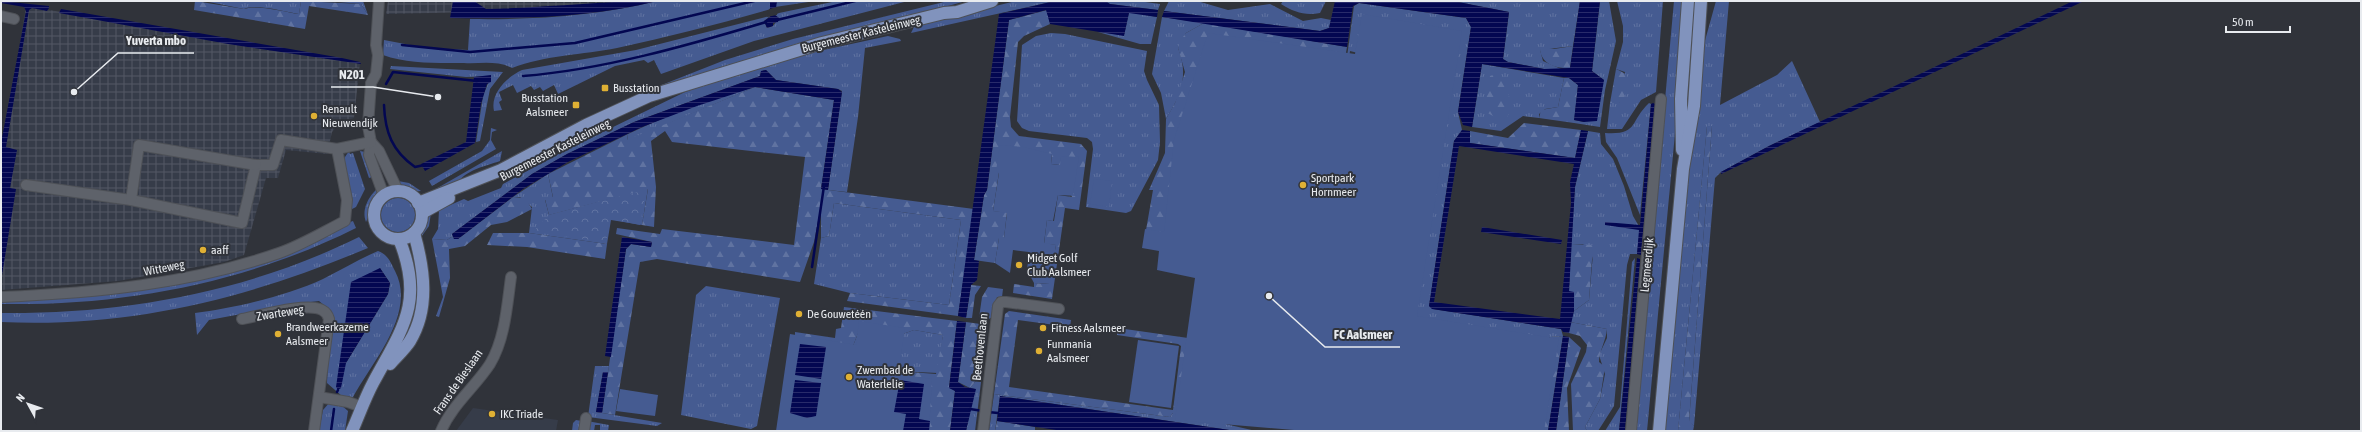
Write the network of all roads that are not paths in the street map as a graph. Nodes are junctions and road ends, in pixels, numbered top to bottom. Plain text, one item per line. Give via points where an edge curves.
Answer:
1 (379, 1) edge
2 (1688, 1) edge
3 (1701, 1) edge
4 (986, 2) edge
5 (1, 16) edge
6 (14, 19) dead end
7 (1661, 99) dead end
8 (371, 142) junction
9 (337, 149) junction
10 (256, 164) junction
11 (1683, 169) junction
12 (26, 184) dead end
13 (398, 191) junction
14 (384, 196) junction
15 (131, 200) junction
16 (420, 208) junction
17 (414, 232) junction
18 (399, 239) junction
19 (511, 278) dead end
20 (1, 297) edge
21 (1059, 309) dead end
22 (242, 319) dead end
23 (373, 383) junction
24 (319, 398) junction
25 (362, 407) junction
26 (586, 418) dead end
27 (314, 431) edge
28 (352, 431) edge
29 (441, 431) edge
30 (584, 431) edge
31 (983, 431) edge
32 (1631, 431) edge
33 (1659, 431) edge

1 - 8 street via 376,45 371,56 369,73 371,83 368,126
2 - 11 main road via 1681,99
3 - 11 main road via 1694,106
4 - 16 main road, Burgemeester Kasteleinweg via 967,10 944,13 822,43 687,86 582,135 505,177
5 - 6 street
7 - 32 street, Legmeerdijk
8 - 9 street
8 - 13 street via 379,152
8 - 14 street via 369,155
9 - 10 street via 281,140 273,165
9 - 20 street, Witteweg via 347,200 345,221 281,252 237,266 140,286 54,295
10 - 15 street via 242,223
10 - 15 street via 139,145
11 - 33 main road
12 - 15 street
13 - 14 main road
13 - 16 main road via 413,196
14 - 18 main road via 376,208 376,224 383,234
16 - 17 main road via 419,227
17 - 18 main road
17 - 23 main road via 424,273 423,305 418,324 410,342
18 - 23 main road via 409,270 410,300 406,320 398,339
19 - 29 street, Frans de Bieslaan via 498,345 490,364 450,414
21 - 31 street, Beethovenlaan via 1006,302 1001,302 998,306
22 - 24 street, Zwarteweg via 300,307 321,309 327,314 329,319
23 - 25 main road
24 - 25 street via 348,402
24 - 27 street, Zwarteweg
25 - 28 main road
26 - 30 street

